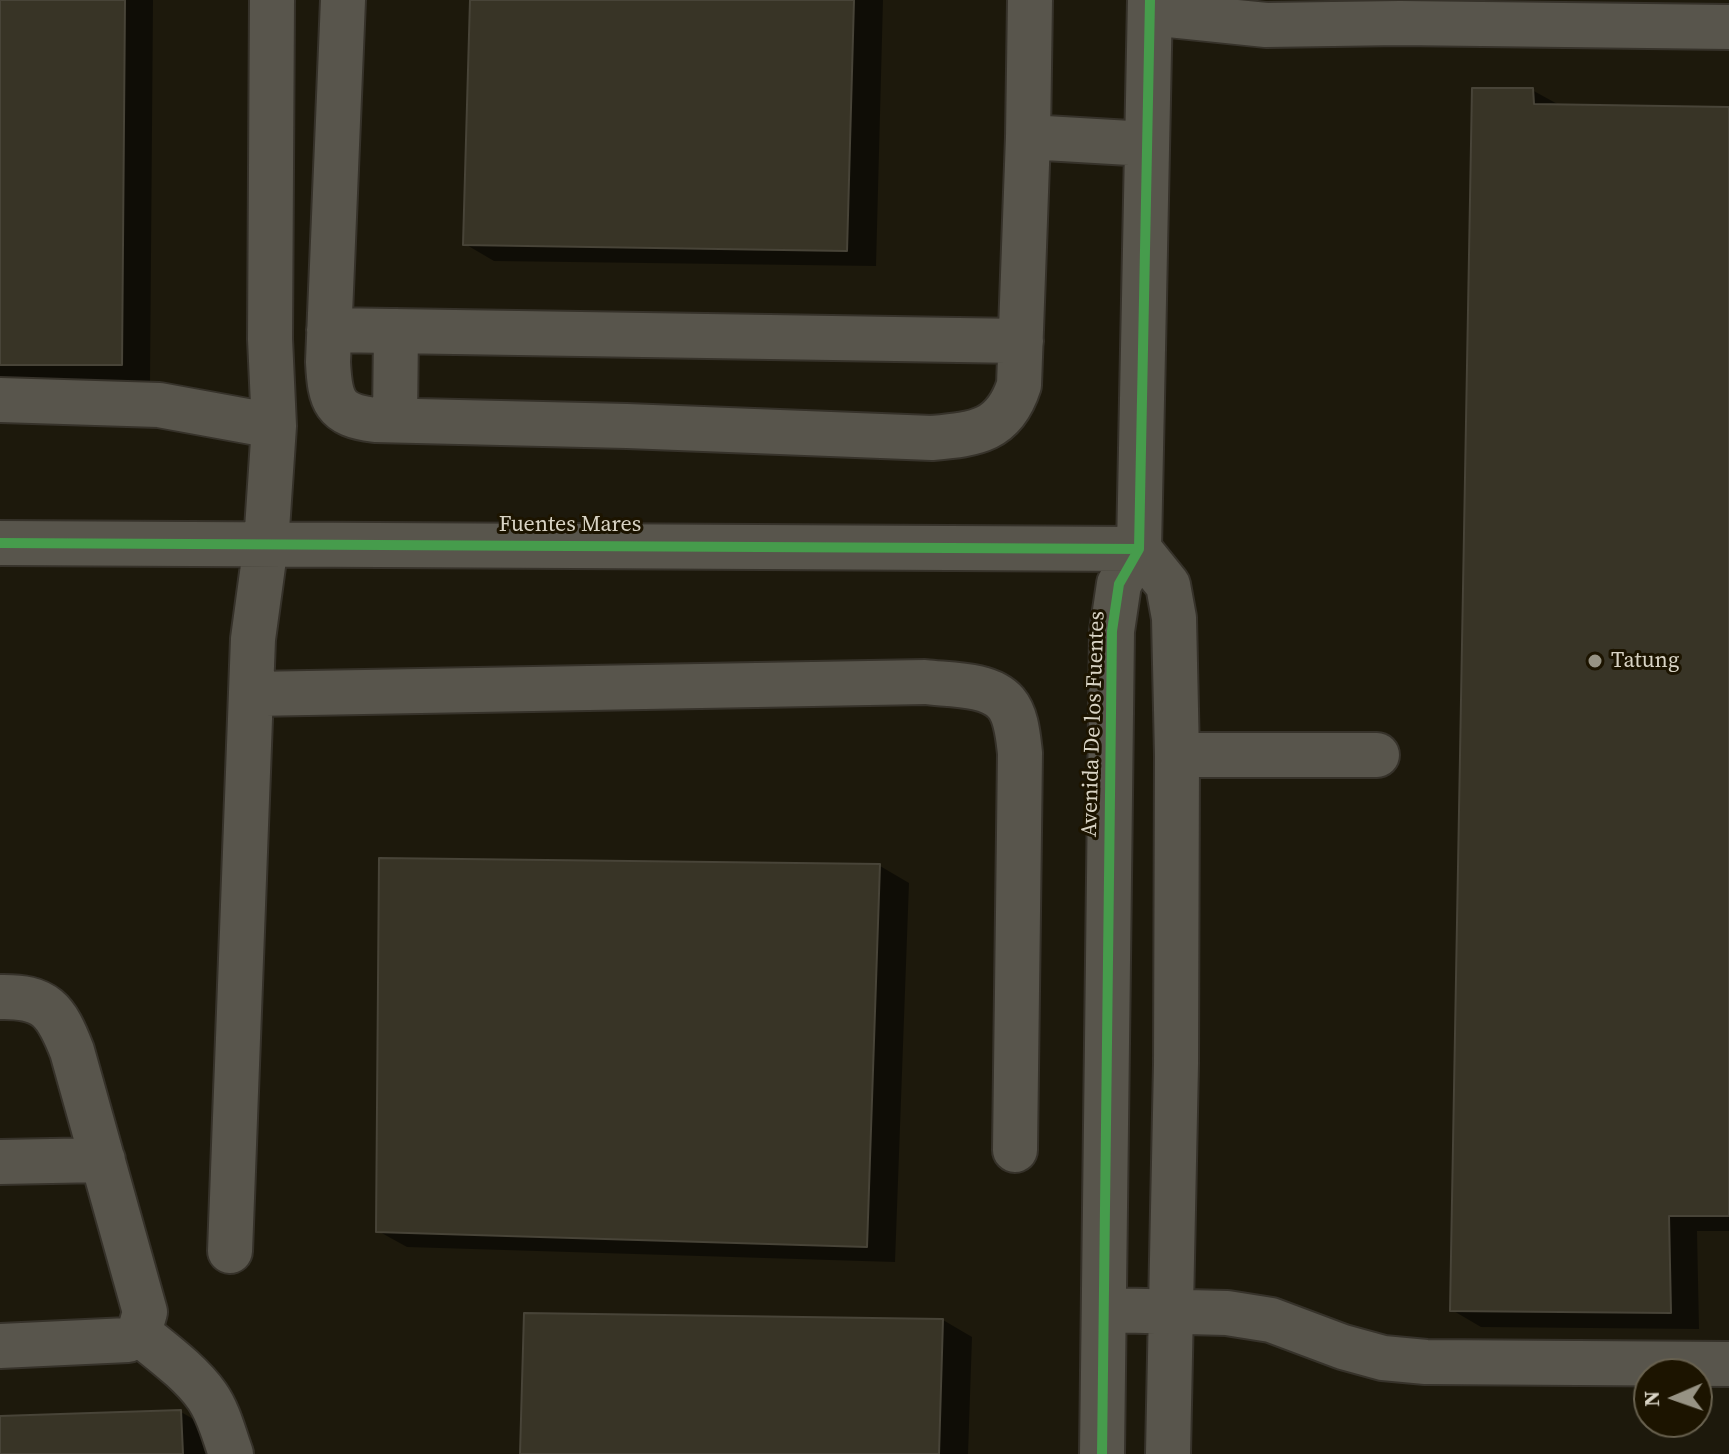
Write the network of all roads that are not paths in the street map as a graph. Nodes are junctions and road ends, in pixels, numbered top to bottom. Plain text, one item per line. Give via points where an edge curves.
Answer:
1 (272, 0) edge
2 (343, 0) edge
3 (1030, 0) edge
4 (1150, 6) edge
5 (1729, 27) edge
6 (1028, 137) junction
7 (1147, 144) junction
8 (329, 330) junction
9 (396, 331) junction
10 (1021, 341) junction
11 (0, 400) edge
12 (395, 420) junction
13 (274, 426) junction
14 (0, 543) edge
15 (266, 544) junction
16 (1139, 549) junction
17 (252, 694) junction
18 (1177, 755) junction
19 (1377, 755) dead end
20 (0, 997) edge
21 (1015, 1150) dead end
22 (103, 1160) junction
23 (0, 1162) edge
24 (230, 1251) dead end
25 (1105, 1310) junction
26 (1171, 1311) junction
27 (139, 1333) junction
28 (0, 1346) edge
29 (1729, 1364) edge
30 (231, 1454) edge
31 (1102, 1454) edge
32 (1168, 1454) edge

1 - 13 street
2 - 8 street
3 - 6 street
4 - 5 street via 1266,25
4 - 7 street, Avenida De los Fuentes
6 - 7 street
6 - 10 street
7 - 16 street, Avenida De los Fuentes
8 - 9 street
8 - 12 street via 335,402 357,418
9 - 10 street
9 - 12 street
10 - 12 street via 1019,385 1012,406 984,430 961,436
11 - 13 street via 159,405
13 - 15 street
14 - 15 street, Fuentes Mares
15 - 16 street, Fuentes Mares
15 - 17 street via 253,639
16 - 18 street via 1168,585 1174,618
16 - 25 street, Avenida De los Fuentes via 1119,584 1112,631
17 - 21 street via 925,682 988,692 1006,702 1020,753
17 - 24 street
18 - 19 street
18 - 26 street
20 - 22 street via 37,1000 56,1016 72,1051
22 - 23 street
22 - 27 street via 143,1299
25 - 26 street
25 - 31 street, Avenida De los Fuentes
26 - 29 street via 1271,1320 1383,1358
26 - 32 street
27 - 28 street via 116,1342
27 - 30 street via 208,1397

